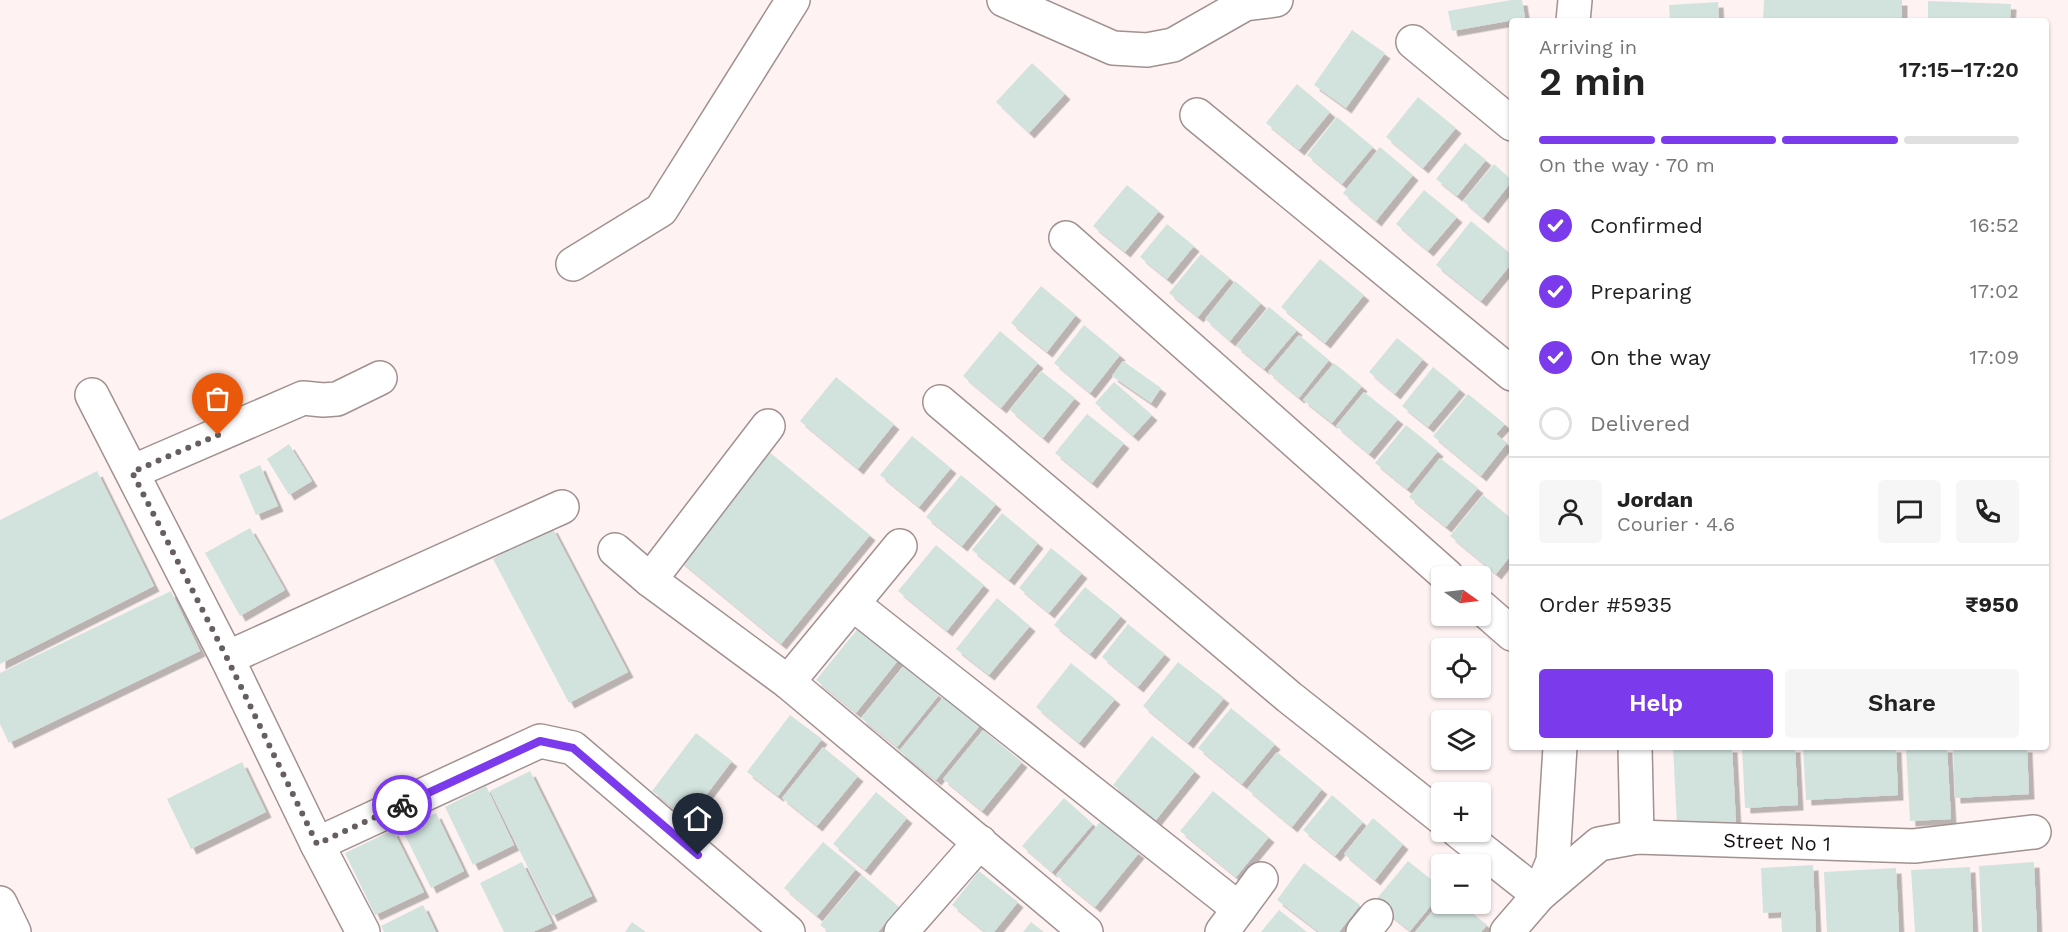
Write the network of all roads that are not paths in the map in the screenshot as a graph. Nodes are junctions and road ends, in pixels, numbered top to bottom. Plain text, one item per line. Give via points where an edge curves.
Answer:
1 (793, 0) edge
2 (1004, 0) edge
3 (1276, 0) edge
4 (1575, 0) edge
5 (1573, 18) edge
6 (1413, 42) dead end
7 (1197, 115) dead end
8 (1509, 122) edge
9 (1066, 238) dead end
10 (573, 264) dead end
11 (1509, 372) edge
12 (380, 378) dead end
13 (92, 394) dead end
14 (940, 402) dead end
15 (768, 426) dead end
16 (132, 472) junction
17 (562, 507) dead end
18 (900, 546) dead end
19 (615, 550) dead end
20 (1436, 566) edge
21 (650, 580) junction
22 (853, 604) junction
23 (1491, 616) edge
24 (1509, 631) edge
25 (227, 658) junction
26 (788, 682) junction
27 (1560, 750) edge
28 (1635, 750) edge
29 (1431, 809) edge
30 (2034, 832) dead end
31 (1637, 837) junction
32 (1472, 842) edge
33 (980, 843) junction
34 (317, 844) junction
35 (1261, 879) dead end
36 (1539, 895) junction
37 (0, 903) edge
38 (1230, 920) edge
39 (14, 932) edge
40 (363, 932) edge
41 (788, 932) edge
42 (901, 932) edge
43 (1086, 932) edge
44 (1507, 932) edge

1 - 10 street via 662,210
2 - 3 street via 1113,48 1147,50 1173,45 1245,4
4 - 5 street
6 - 8 street
7 - 11 street
9 - 20 street
12 - 16 street via 337,399 303,398
13 - 16 street
14 - 29 street via 1289,697
15 - 21 street
16 - 25 street
17 - 25 street
18 - 22 street
19 - 21 street
21 - 26 street
22 - 26 street
22 - 38 street
23 - 24 street
25 - 34 street
26 - 33 street
27 - 36 street via 1553,861
28 - 31 street
30 - 31 street, Street No 1 via 1914,846
31 - 36 street, Street No 1 via 1599,844
32 - 36 street
33 - 42 street
33 - 43 street
34 - 40 street
34 - 41 street via 540,741 573,748
35 - 38 street
36 - 44 street
37 - 39 street

